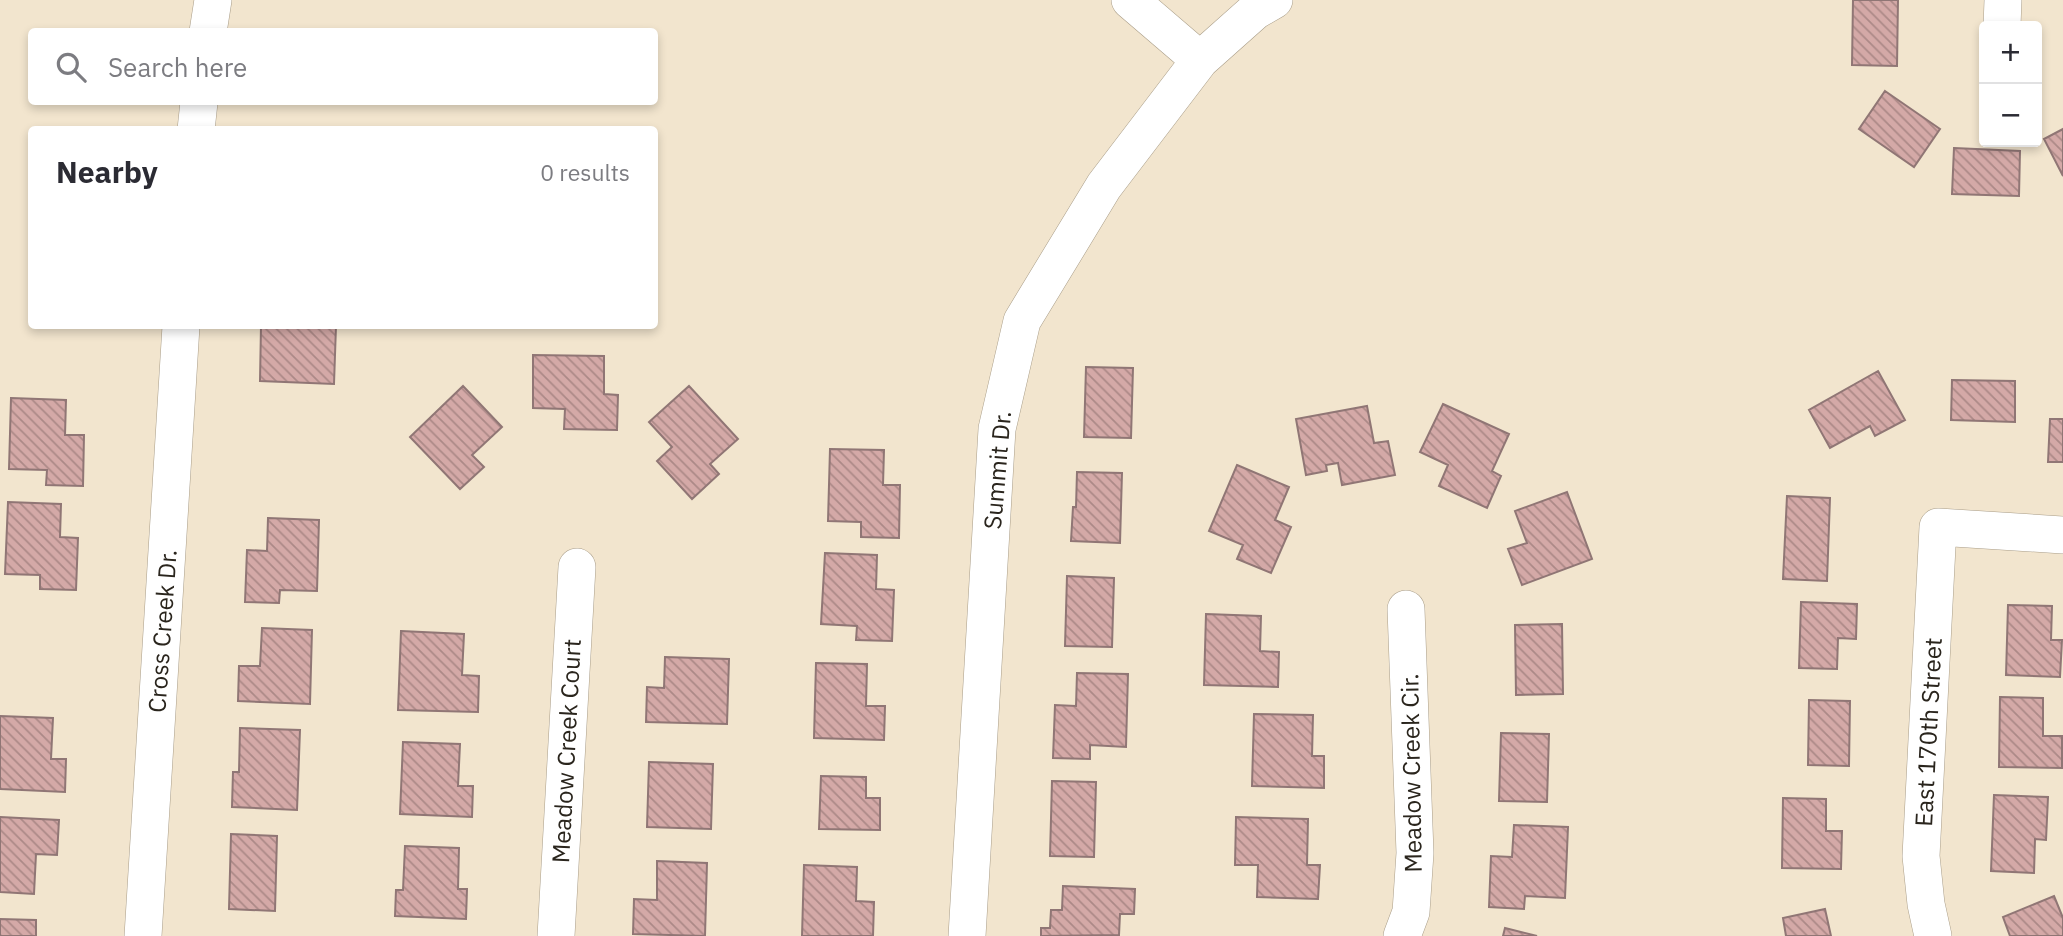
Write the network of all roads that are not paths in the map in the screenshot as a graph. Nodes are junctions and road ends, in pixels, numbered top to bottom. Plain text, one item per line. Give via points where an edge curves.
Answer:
1 (213, 0) edge
2 (1130, 0) edge
3 (1274, 0) edge
4 (2003, 0) edge
5 (2002, 21) edge
6 (209, 28) edge
7 (1200, 60) junction
8 (199, 105) edge
9 (196, 126) edge
10 (181, 329) edge
11 (2063, 535) edge
12 (577, 567) dead end
13 (1406, 609) dead end
14 (143, 936) edge
15 (556, 936) edge
16 (967, 936) edge
17 (1402, 936) edge
18 (1933, 936) edge

1 - 6 street
2 - 7 street
3 - 7 street, Summit Dr. via 1255,10
4 - 5 street
7 - 16 street, Summit Dr. via 1104,186 1022,321 997,429
8 - 9 street
10 - 14 street, Cross Creek Dr.
11 - 18 street, East 170th Street via 1938,527 1922,856
12 - 15 street, Meadow Creek Court
13 - 17 street, Meadow Creek Cir. via 1415,853 1411,912

